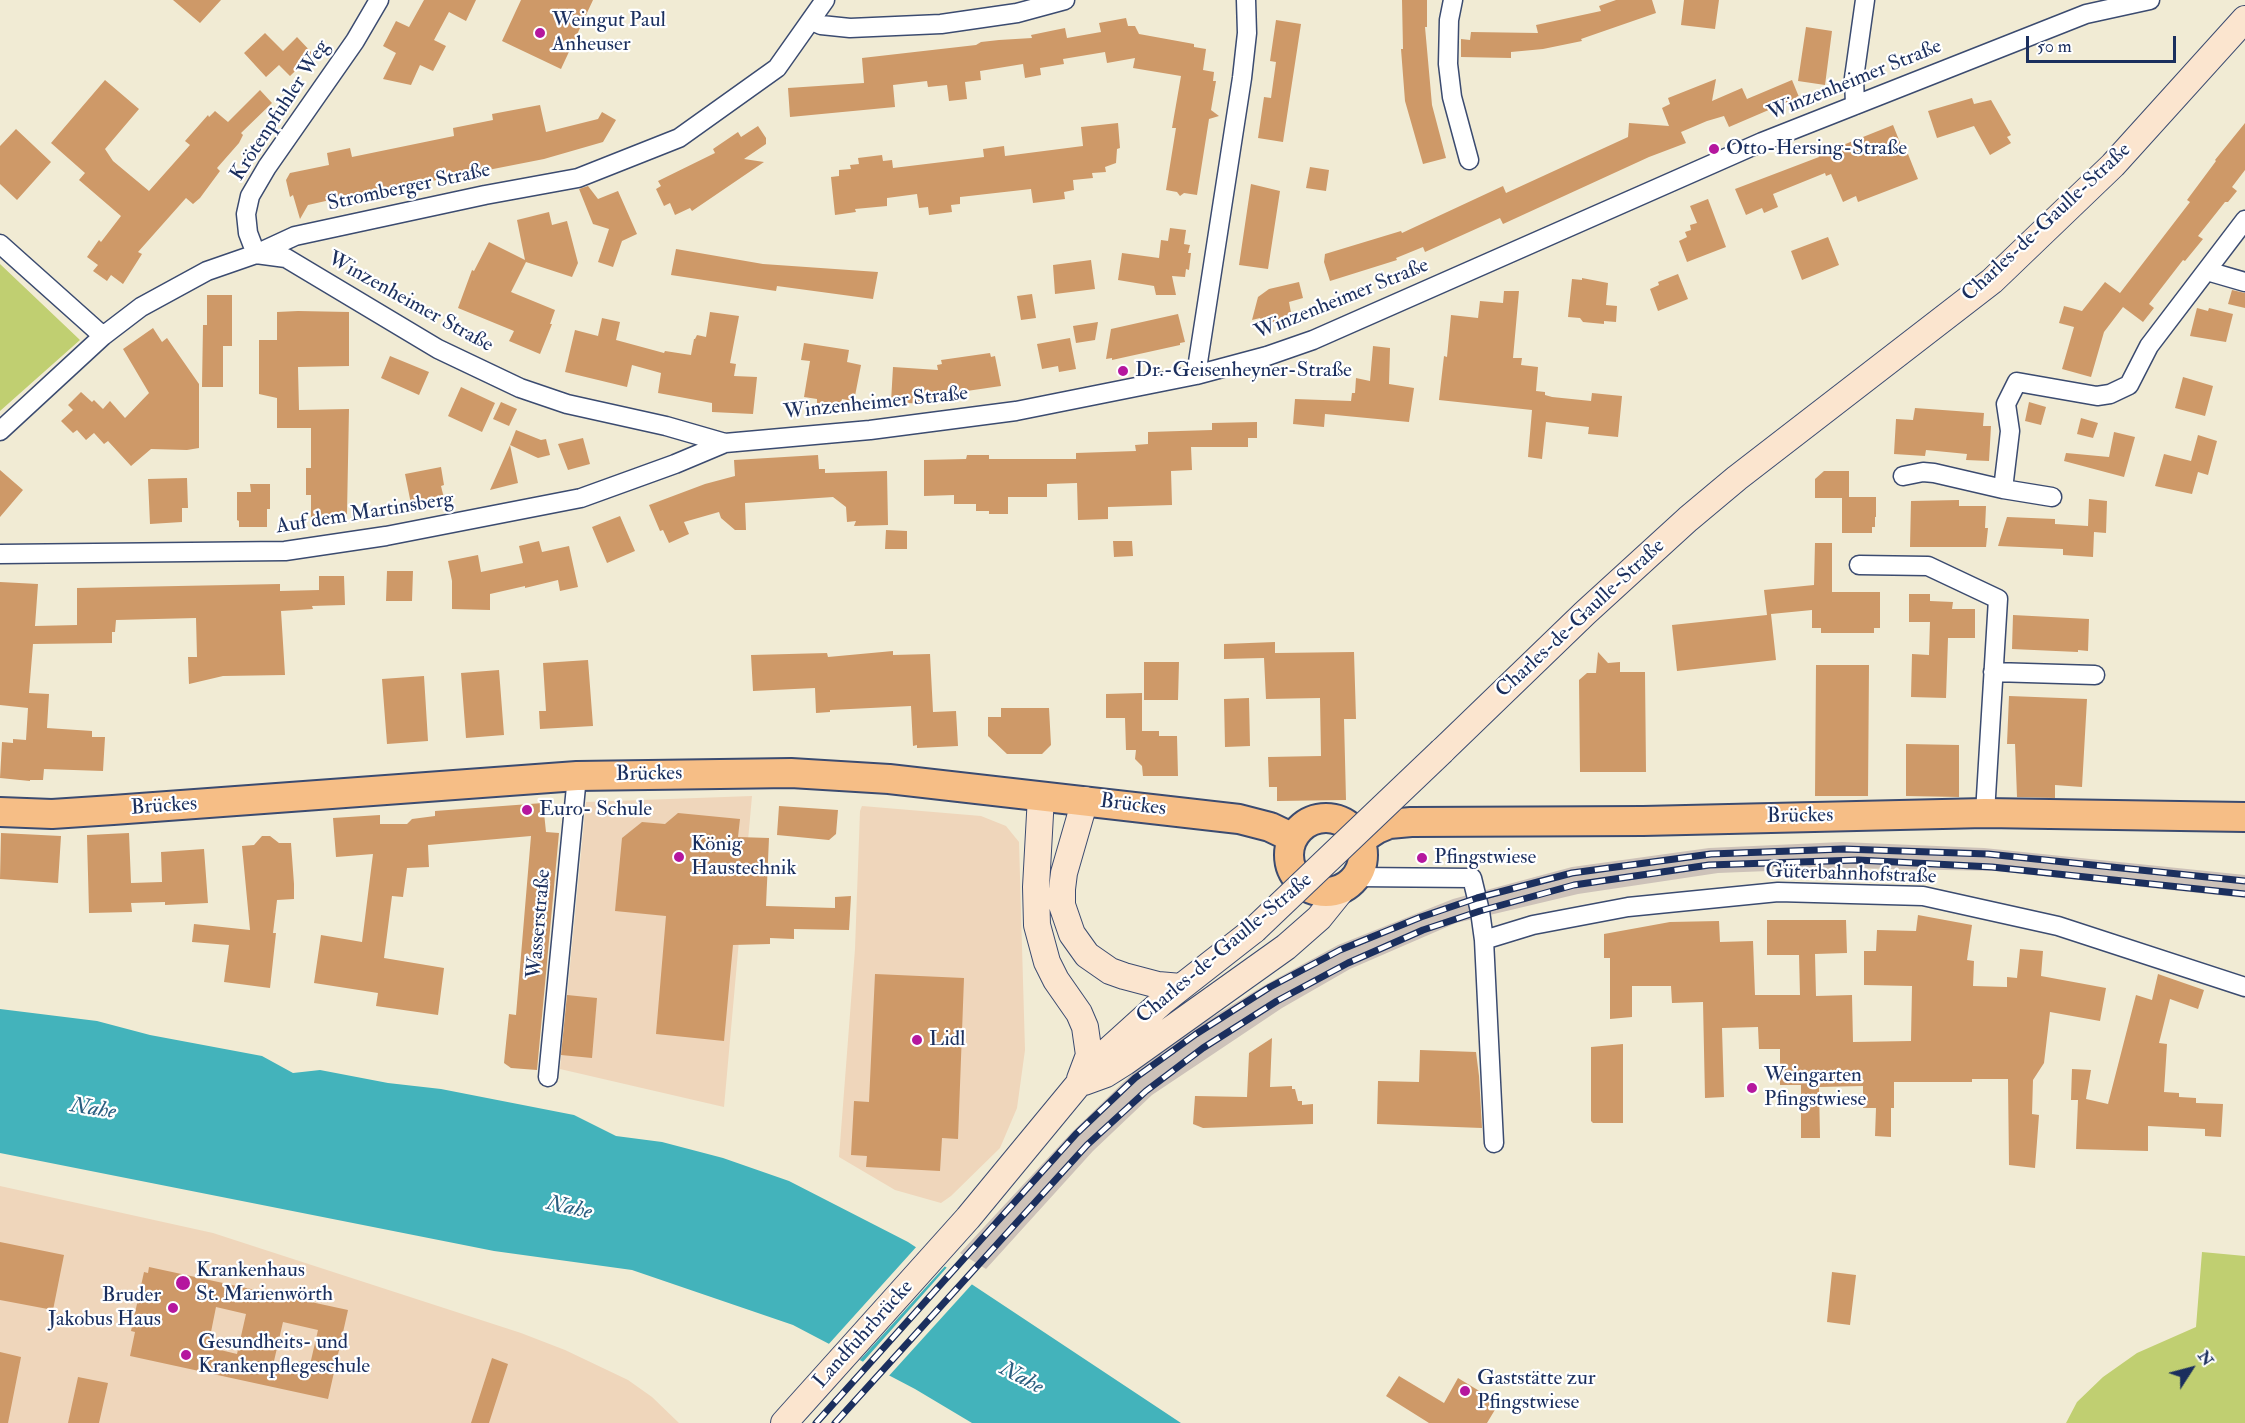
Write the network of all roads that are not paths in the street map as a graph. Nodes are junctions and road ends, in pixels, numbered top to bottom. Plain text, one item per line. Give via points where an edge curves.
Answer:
1 (379, 0) edge
2 (825, 0) edge
3 (1065, 0) edge
4 (1246, 0) edge
5 (1453, 0) edge
6 (1865, 0) edge
7 (2150, 0) edge
8 (2086, 7) edge
9 (2245, 19) edge
10 (812, 21) junction
11 (1855, 105) junction
12 (1468, 160) dead end
13 (2245, 219) edge
14 (0, 244) edge
15 (256, 254) junction
16 (2207, 271) junction
17 (2245, 282) edge
18 (104, 336) junction
19 (1196, 375) junction
20 (0, 431) edge
21 (725, 443) junction
22 (1903, 476) dead end
23 (2003, 489) junction
24 (2052, 497) dead end
25 (0, 554) edge
26 (1859, 566) dead end
27 (1993, 672) junction
28 (2095, 675) dead end
29 (577, 776) junction
30 (1041, 796) junction
31 (1084, 800) junction
32 (0, 812) edge
33 (1985, 813) junction
34 (2245, 817) edge
35 (1293, 838) junction
36 (1360, 840) junction
37 (1350, 882) junction
38 (1484, 940) junction
39 (1181, 987) junction
40 (2245, 987) edge
41 (548, 1077) dead end
42 (1078, 1084) junction
43 (1494, 1143) dead end
44 (943, 1246) joint
45 (784, 1423) edge

1 - 15 street, Krötenpfuhler Weg via 250,196 246,214
2 - 10 street, Stromberger Straße
3 - 10 street via 1017,13 941,24 850,28
4 - 19 street via 1242,78
5 - 12 street via 1448,64
6 - 11 street via 1854,78
7 - 8 street, Winzenheimer Straße
8 - 11 street, Winzenheimer Straße
9 - 39 street, Charles-de-Gaulle-Straße, bridge via 2113,165 1992,281 1688,519 1254,930
10 - 15 street, Stromberger Straße via 777,68 679,138 578,178 296,236
11 - 19 street, Winzenheimer Straße via 1720,160 1313,340
13 - 16 street
14 - 18 street
15 - 18 street, Stromberger Straße via 207,271 141,307
15 - 21 street, Winzenheimer Straße via 286,258 438,349 520,388 567,404
16 - 17 street
16 - 23 street via 2150,346 2129,386 2097,396 2017,382 2006,404 2010,431
18 - 20 street, Stromberger Straße
19 - 21 street, Winzenheimer Straße via 1016,411
21 - 25 street, Auf dem Martinsberg via 581,498 285,552
22 - 23 street via 1934,473
23 - 24 street
26 - 27 street via 1928,566 1998,599
27 - 28 street
27 - 33 street
29 - 30 main road, Brückes via 791,773 889,779
29 - 32 main road, Brückes via 52,814
29 - 41 street, Wasserstraße
30 - 31 main road, Brückes
30 - 42 street via 1037,925 1047,962 1085,1027 1089,1055
31 - 35 main road, Brückes via 1239,819
31 - 39 street via 1062,889 1062,905 1072,934 1088,955 1110,970 1158,985
33 - 34 main road, Brückes
33 - 36 main road, Brückes via 1411,822 1389,824
35 - 36 main road via 1300,828 1321,818 1344,823
35 - 37 main road via 1290,861 1300,881 1321,891 1333,891
36 - 37 main road via 1363,859
37 - 38 street via 1472,878
37 - 42 street via 1319,918 1286,947 1125,1062
38 - 40 street, Güterbahnhofstraße via 1533,925 1628,907 1755,894 1923,896 2058,926
38 - 43 street
39 - 42 street, Charles-de-Gaulle-Straße via 1122,1036
42 - 44 street, Charles-de-Gaulle-Straße
44 - 45 street, Landfuhrbrücke

